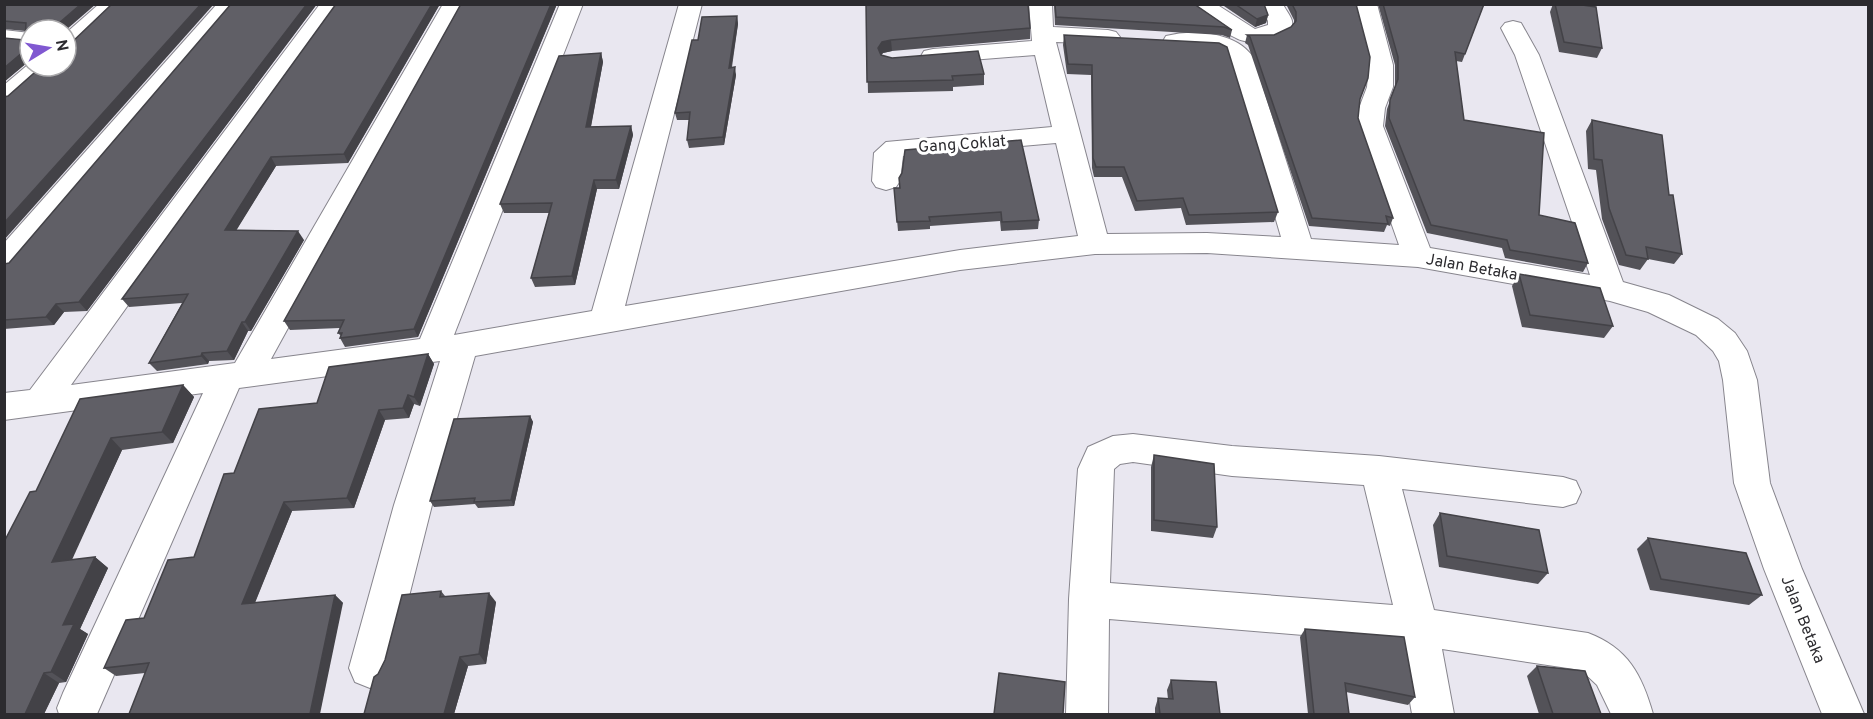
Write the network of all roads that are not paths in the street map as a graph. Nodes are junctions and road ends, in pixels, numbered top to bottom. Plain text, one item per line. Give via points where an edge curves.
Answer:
1 (113, 4) edge
2 (230, 4) edge
3 (332, 4) edge
4 (455, 4) edge
5 (572, 4) edge
6 (691, 4) edge
7 (1040, 4) edge
8 (1198, 4) edge
9 (1271, 4) edge
10 (1365, 4) edge
11 (1514, 28) dead end
12 (78, 35) edge
13 (1043, 40) junction
14 (916, 58) edge
15 (28, 78) edge
16 (4, 98) edge
17 (1067, 134) junction
18 (886, 181) dead end
19 (1095, 244) junction
20 (1299, 248) junction
21 (1418, 256) junction
22 (4, 262) edge
23 (1610, 290) junction
24 (605, 322) junction
25 (446, 347) junction
26 (236, 378) junction
27 (40, 402) junction
28 (4, 407) edge
29 (1379, 471) junction
30 (1563, 492) dead end
31 (1089, 599) junction
32 (1418, 626) junction
33 (370, 668) dead end
34 (78, 708) dead end
35 (1087, 714) edge
36 (1433, 714) edge
37 (1632, 714) edge
38 (1843, 714) edge

1 - 12 street
2 - 22 street
3 - 27 street
4 - 26 street
5 - 25 street
6 - 24 street
7 - 13 street
8 - 9 street via 1255,36 1279,29 1280,21
10 - 21 street via 1381,65 1370,126
11 - 23 street
13 - 14 street
13 - 17 street
13 - 20 street via 1143,39 1222,44 1237,51
15 - 16 street
17 - 18 street, Gang Coklat via 896,148 888,153
17 - 19 street
19 - 20 street, Jalan Betaka via 1207,243
19 - 24 street, Jalan Betaka via 960,260
20 - 21 street, Jalan Betaka
21 - 23 street, Jalan Betaka
23 - 38 street, Jalan Betaka via 1684,314 1724,342 1735,360 1752,483
24 - 25 street, Jalan Betaka
25 - 26 street, Jalan Betaka
25 - 33 street via 413,505
26 - 27 street, Jalan Betaka
26 - 34 street
27 - 28 street, Jalan Betaka
29 - 30 street
29 - 31 street via 1232,461 1133,448 1113,450 1101,457 1096,469
29 - 32 street
31 - 32 street
31 - 35 street
32 - 36 street
32 - 37 street via 1588,652 1605,661 1616,674

